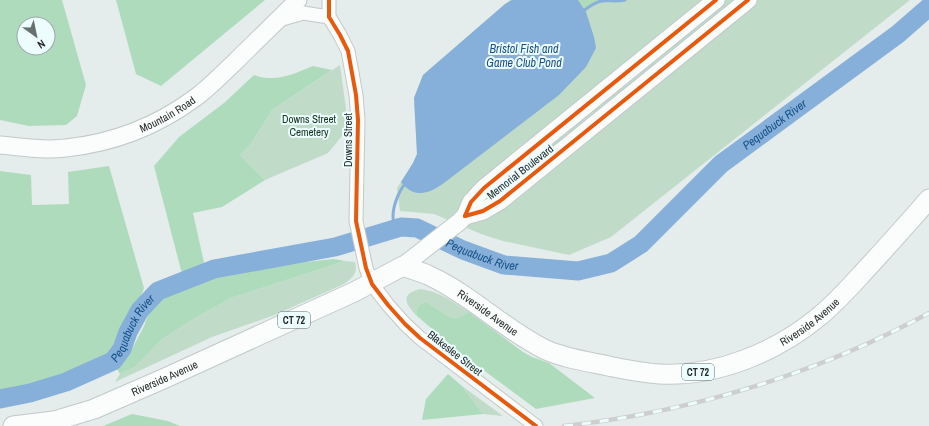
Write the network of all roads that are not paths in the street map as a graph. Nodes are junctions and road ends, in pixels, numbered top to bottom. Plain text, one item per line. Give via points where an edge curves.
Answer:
1 (298, 0) edge
2 (329, 0) edge
3 (716, 0) edge
4 (748, 0) edge
5 (329, 17) junction
6 (277, 20) junction
7 (0, 145) edge
8 (929, 199) edge
9 (462, 219) junction
10 (403, 266) junction
11 (372, 284) junction
12 (533, 424) edge
13 (13, 426) edge

1 - 6 main road, Mountain Road
2 - 5 street
3 - 9 main road, Memorial Boulevard via 484,188 471,202
4 - 9 main road, Memorial Boulevard via 500,201
5 - 6 street via 303,13
5 - 11 street, Downs Street via 348,51 356,95 356,221
6 - 7 main road, Mountain Road via 219,78 196,97 174,113 145,128 104,142 66,149
8 - 10 highway, Riverside Avenue / CT 72 via 841,297 808,325 750,358 704,371 659,374 634,371 546,350 431,276
9 - 10 main road, Memorial Boulevard
10 - 11 highway, Riverside Avenue / CT 72
11 - 12 street, Blakeslee Street via 420,338
11 - 13 highway, Riverside Avenue / CT 72 via 94,409 54,421

